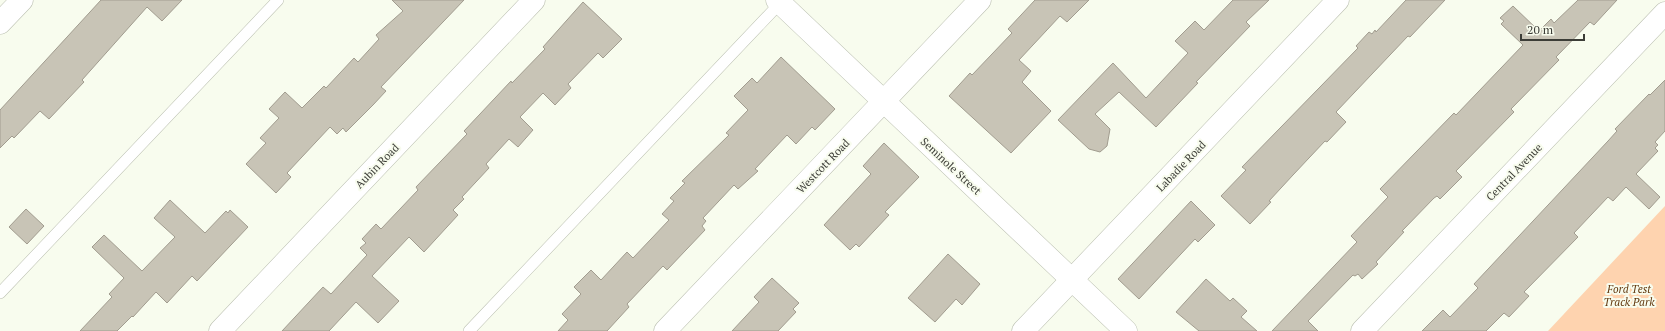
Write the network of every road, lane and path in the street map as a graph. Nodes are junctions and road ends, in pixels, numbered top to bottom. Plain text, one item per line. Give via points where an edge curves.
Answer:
1 (22, 0) edge
2 (278, 0) edge
3 (534, 0) edge
4 (980, 0) edge
5 (1338, 0) edge
6 (780, 1) edge
7 (1665, 13) edge
8 (0, 23) edge
9 (883, 102) junction
10 (1072, 280) junction
11 (0, 293) edge
12 (220, 331) edge
13 (470, 331) edge
14 (665, 331) edge
15 (1023, 331) edge
16 (1126, 331) edge
17 (1362, 331) edge

1 - 8 street
2 - 11 lane
3 - 12 street, Aubin Road
4 - 9 street, Westcott Road
5 - 10 street, Labadie Road
6 - 9 street, Seminole Street
6 - 13 lane
7 - 17 street, Central Avenue
9 - 10 street, Seminole Street
9 - 14 street, Westcott Road
10 - 15 street, Labadie Road
10 - 16 street, Seminole Street

